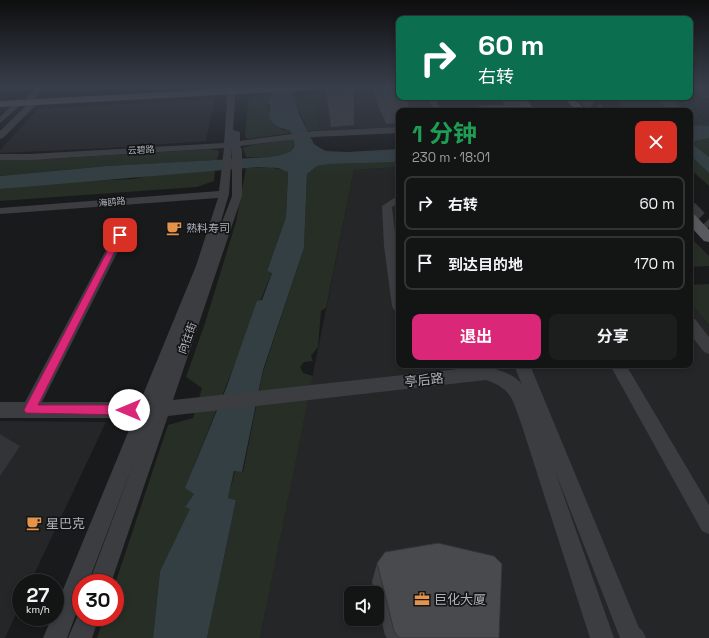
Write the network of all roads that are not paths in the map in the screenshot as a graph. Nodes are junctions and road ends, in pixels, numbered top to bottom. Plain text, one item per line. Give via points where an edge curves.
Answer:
1 (17, 117) edge
2 (234, 117) edge
3 (396, 130) edge
4 (0, 136) edge
5 (233, 148) junction
6 (0, 157) edge
7 (229, 183) junction
8 (396, 200) edge
9 (693, 210) edge
10 (0, 211) edge
11 (693, 221) edge
12 (709, 225) edge
13 (120, 235) dead end
14 (709, 238) edge
15 (395, 246) edge
16 (396, 261) edge
17 (693, 327) edge
18 (709, 348) edge
19 (523, 368) edge
20 (620, 368) edge
21 (162, 409) junction
22 (0, 410) edge
23 (30, 410) junction
24 (143, 410) junction
25 (709, 524) edge
26 (103, 574) edge
27 (85, 626) edge
28 (55, 638) edge
29 (80, 638) edge
30 (602, 638) edge
31 (634, 638) edge

1 - 4 street
2 - 5 street
3 - 5 street, 云碧路 via 314,134
5 - 6 street, 云碧路
5 - 7 street
7 - 10 street, 海鸥路
7 - 21 street, 向往街 via 237,196 235,204
7 - 24 street, 向往街 via 202,266
8 - 15 street via 387,206
9 - 12 main road
11 - 14 main road
13 - 23 street
15 - 16 street
17 - 18 street
19 - 31 street via 631,636
20 - 25 street
21 - 26 street, 向往街
21 - 30 street, 亭后路 via 486,373 501,378 515,388 530,423
22 - 23 street
23 - 24 street
24 - 28 street, 向往街 via 134,440
27 - 29 street

